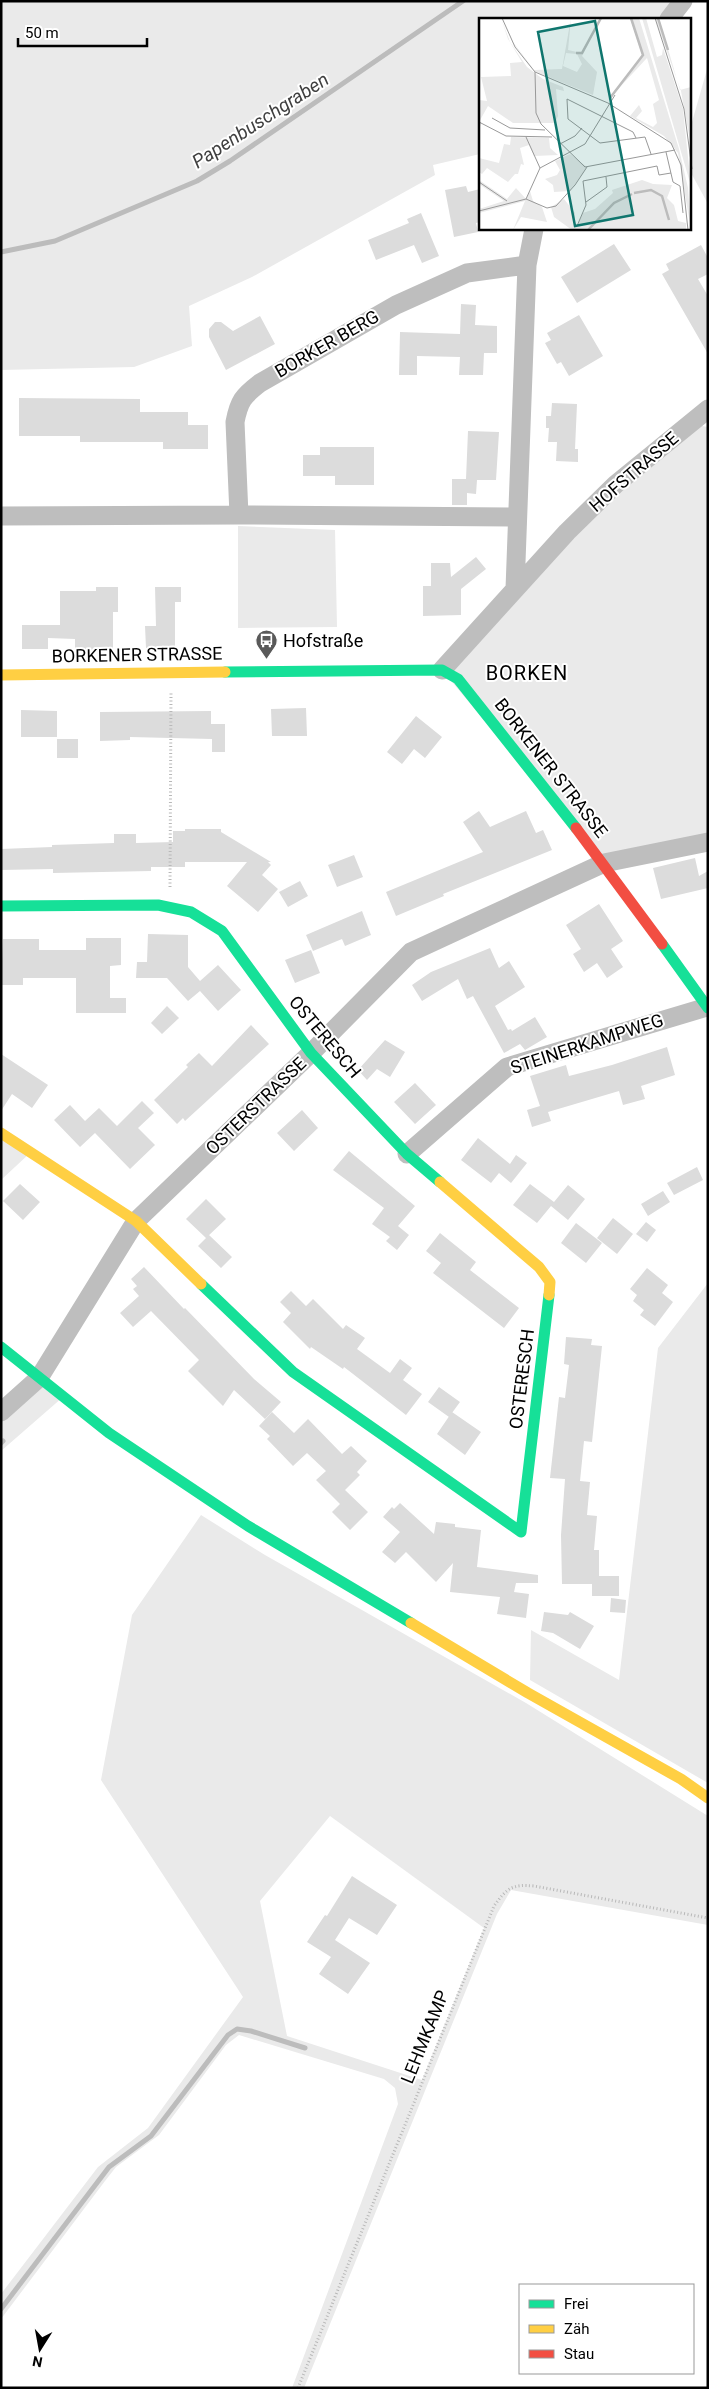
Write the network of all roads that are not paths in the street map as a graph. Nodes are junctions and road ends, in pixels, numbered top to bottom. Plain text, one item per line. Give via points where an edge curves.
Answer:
1 (683, 1) edge
2 (670, 18) edge
3 (534, 230) edge
4 (527, 264) junction
5 (708, 409) edge
6 (239, 514) junction
7 (1, 516) edge
8 (517, 517) junction
9 (515, 590) junction
10 (442, 670) junction
11 (1, 675) edge
12 (708, 842) edge
13 (604, 863) junction
14 (1, 906) edge
15 (707, 1007) edge
16 (311, 1053) junction
17 (1, 1133) edge
18 (407, 1154) junction
19 (136, 1221) junction
20 (1, 1347) edge
21 (39, 1378) junction
22 (1, 1412) edge
23 (708, 1798) edge

1 - 2 street
3 - 4 street
4 - 6 street, BORKER BERG via 467,273 396,305 243,396 235,422
4 - 8 street
5 - 9 street, HOFSTRASSE via 616,484
6 - 7 street
6 - 8 street
8 - 9 street
9 - 10 street, HOFSTRASSE
10 - 11 street, BORKENER STRASSE
10 - 13 street, BORKENER STRASSE via 458,679
12 - 13 street
13 - 15 street, BORKENER STRASSE
13 - 16 street, OSTERSTRASSE via 410,952
14 - 16 street, OSTERESCH via 158,905 191,912 222,931
15 - 18 street, STEINERKAMPWEG via 507,1067
16 - 18 street, OSTERESCH
16 - 19 street, OSTERSTRASSE
17 - 19 street, OSTERESCH
18 - 19 street, OSTERESCH via 539,1267 550,1282 521,1532 292,1372
19 - 21 street, OSTERSTRASSE
20 - 21 street
21 - 22 street, OSTERSTRASSE
21 - 23 street via 109,1433 248,1526 528,1693 681,1779

